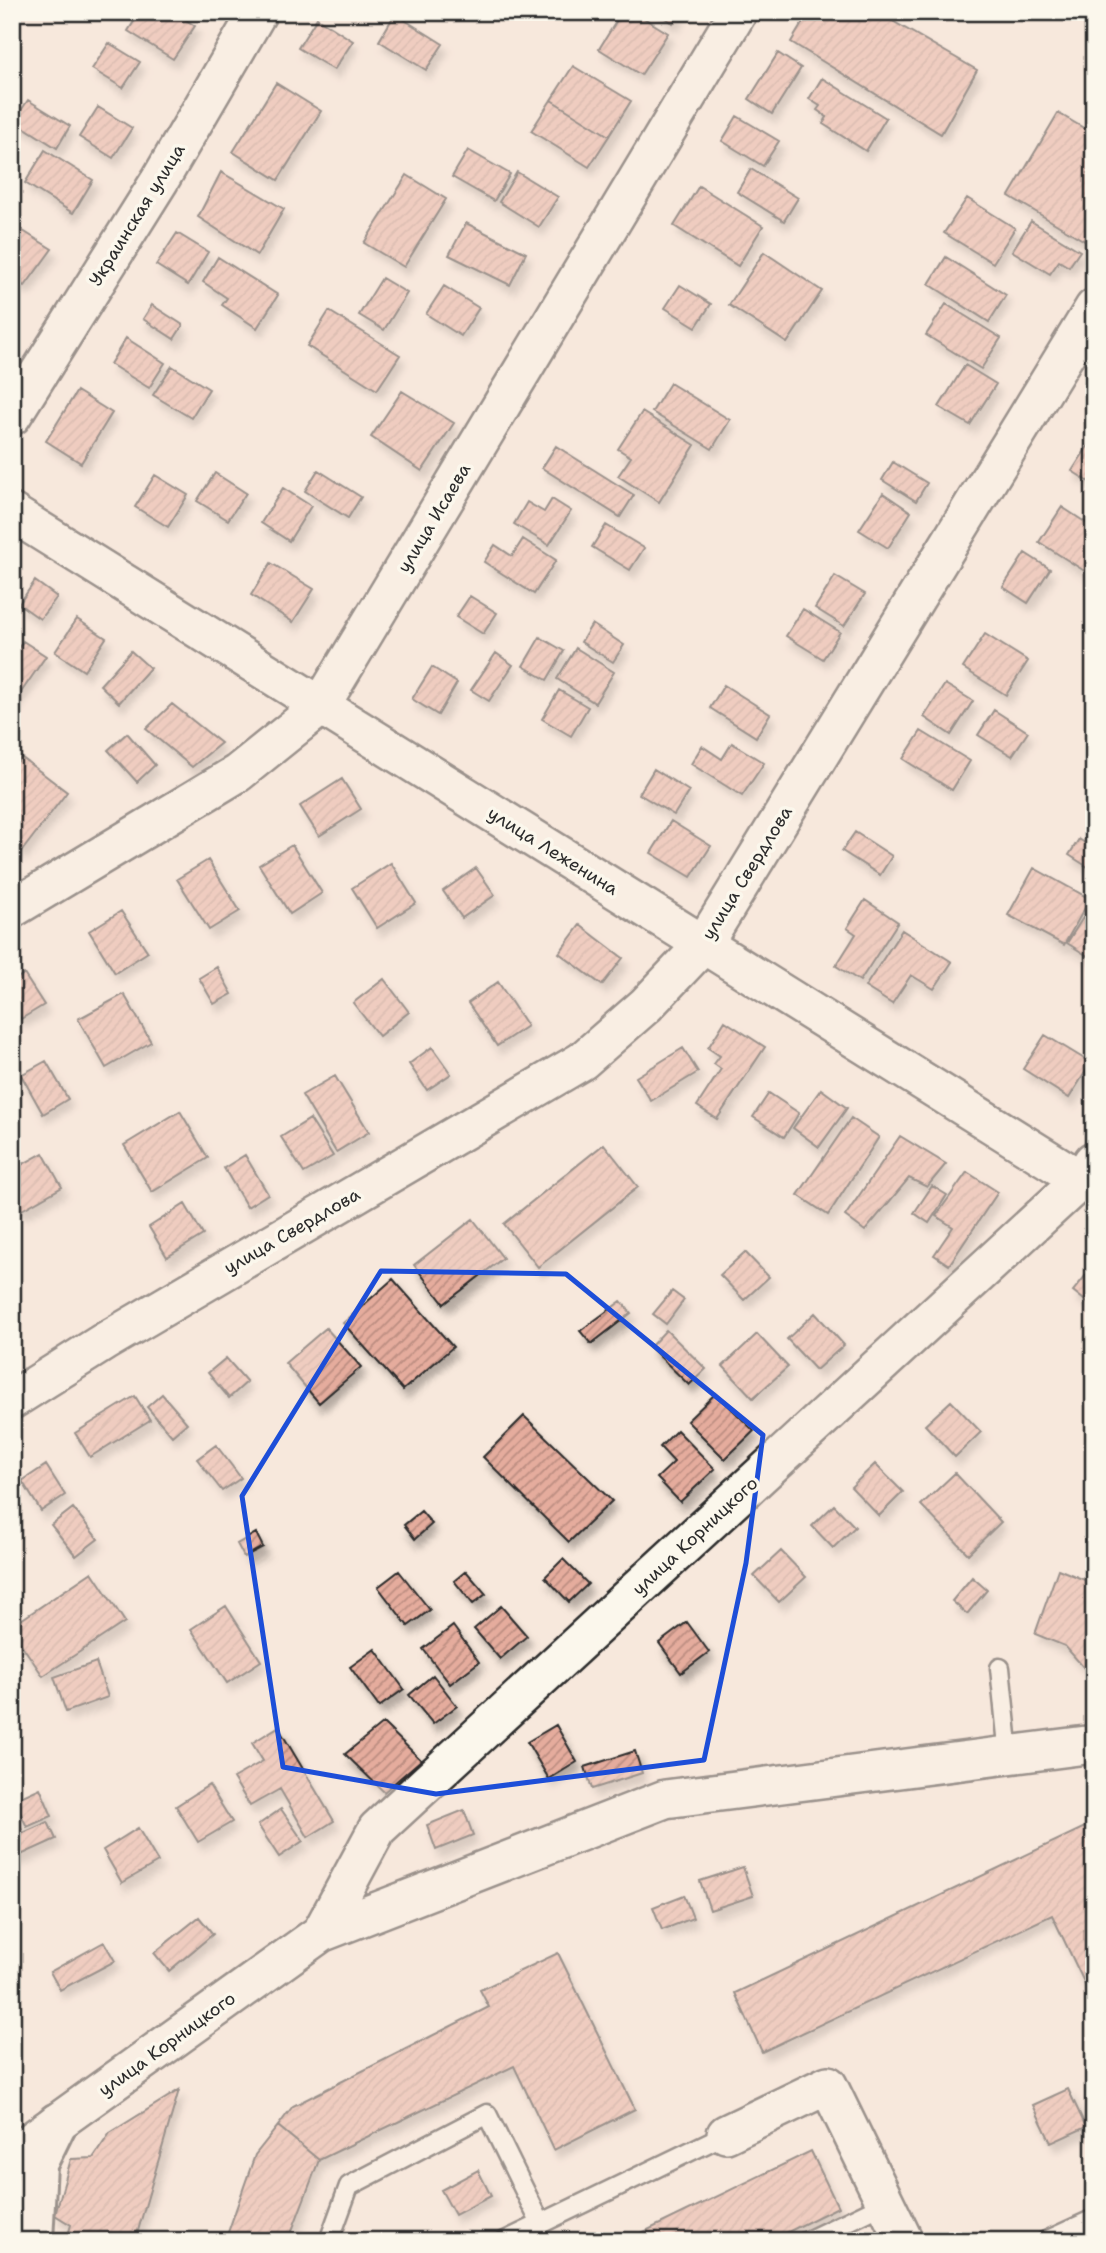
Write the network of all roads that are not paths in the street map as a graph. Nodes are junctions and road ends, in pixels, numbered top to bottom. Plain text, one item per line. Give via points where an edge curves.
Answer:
1 (258, 12) edge
2 (738, 12) edge
3 (1094, 307) edge
4 (12, 416) edge
5 (12, 513) edge
6 (320, 707) junction
7 (12, 909) edge
8 (703, 945) junction
9 (1090, 1176) edge
10 (12, 1401) edge
11 (1000, 1668) dead end
12 (1094, 1744) edge
13 (1009, 1755) junction
14 (321, 1933) junction
15 (57, 2123) junction
16 (726, 2134) joint
17 (12, 2155) edge
18 (886, 2203) junction
19 (1094, 2219) edge
20 (541, 2224) junction
21 (33, 2241) edge
22 (329, 2241) edge
23 (505, 2241) edge
24 (807, 2241) edge
25 (904, 2241) edge
26 (1046, 2241) edge

1 - 4 street, Украинская улица via 160,180
2 - 6 street, улица Исаева
3 - 8 street, улица Свердлова
5 - 6 street, улица Леженина
6 - 7 street, улица Исаева via 238,773
6 - 8 street, улица Леженина
8 - 9 street, улица Леженина
8 - 10 street, улица Свердлова via 582,1061 103,1342
9 - 14 street, улица Корницкого via 377,1829
11 - 13 lane
12 - 13 street, улица Корницкого
13 - 14 street, улица Корницкого via 665,1799
14 - 15 street, улица Корницкого
15 - 17 street, улица Корницкого
15 - 21 street via 37,2164
16 - 18 street via 828,2085
16 - 20 lane
18 - 24 lane
18 - 25 street
19 - 26 lane
20 - 22 lane via 487,2114 349,2186
20 - 23 lane

